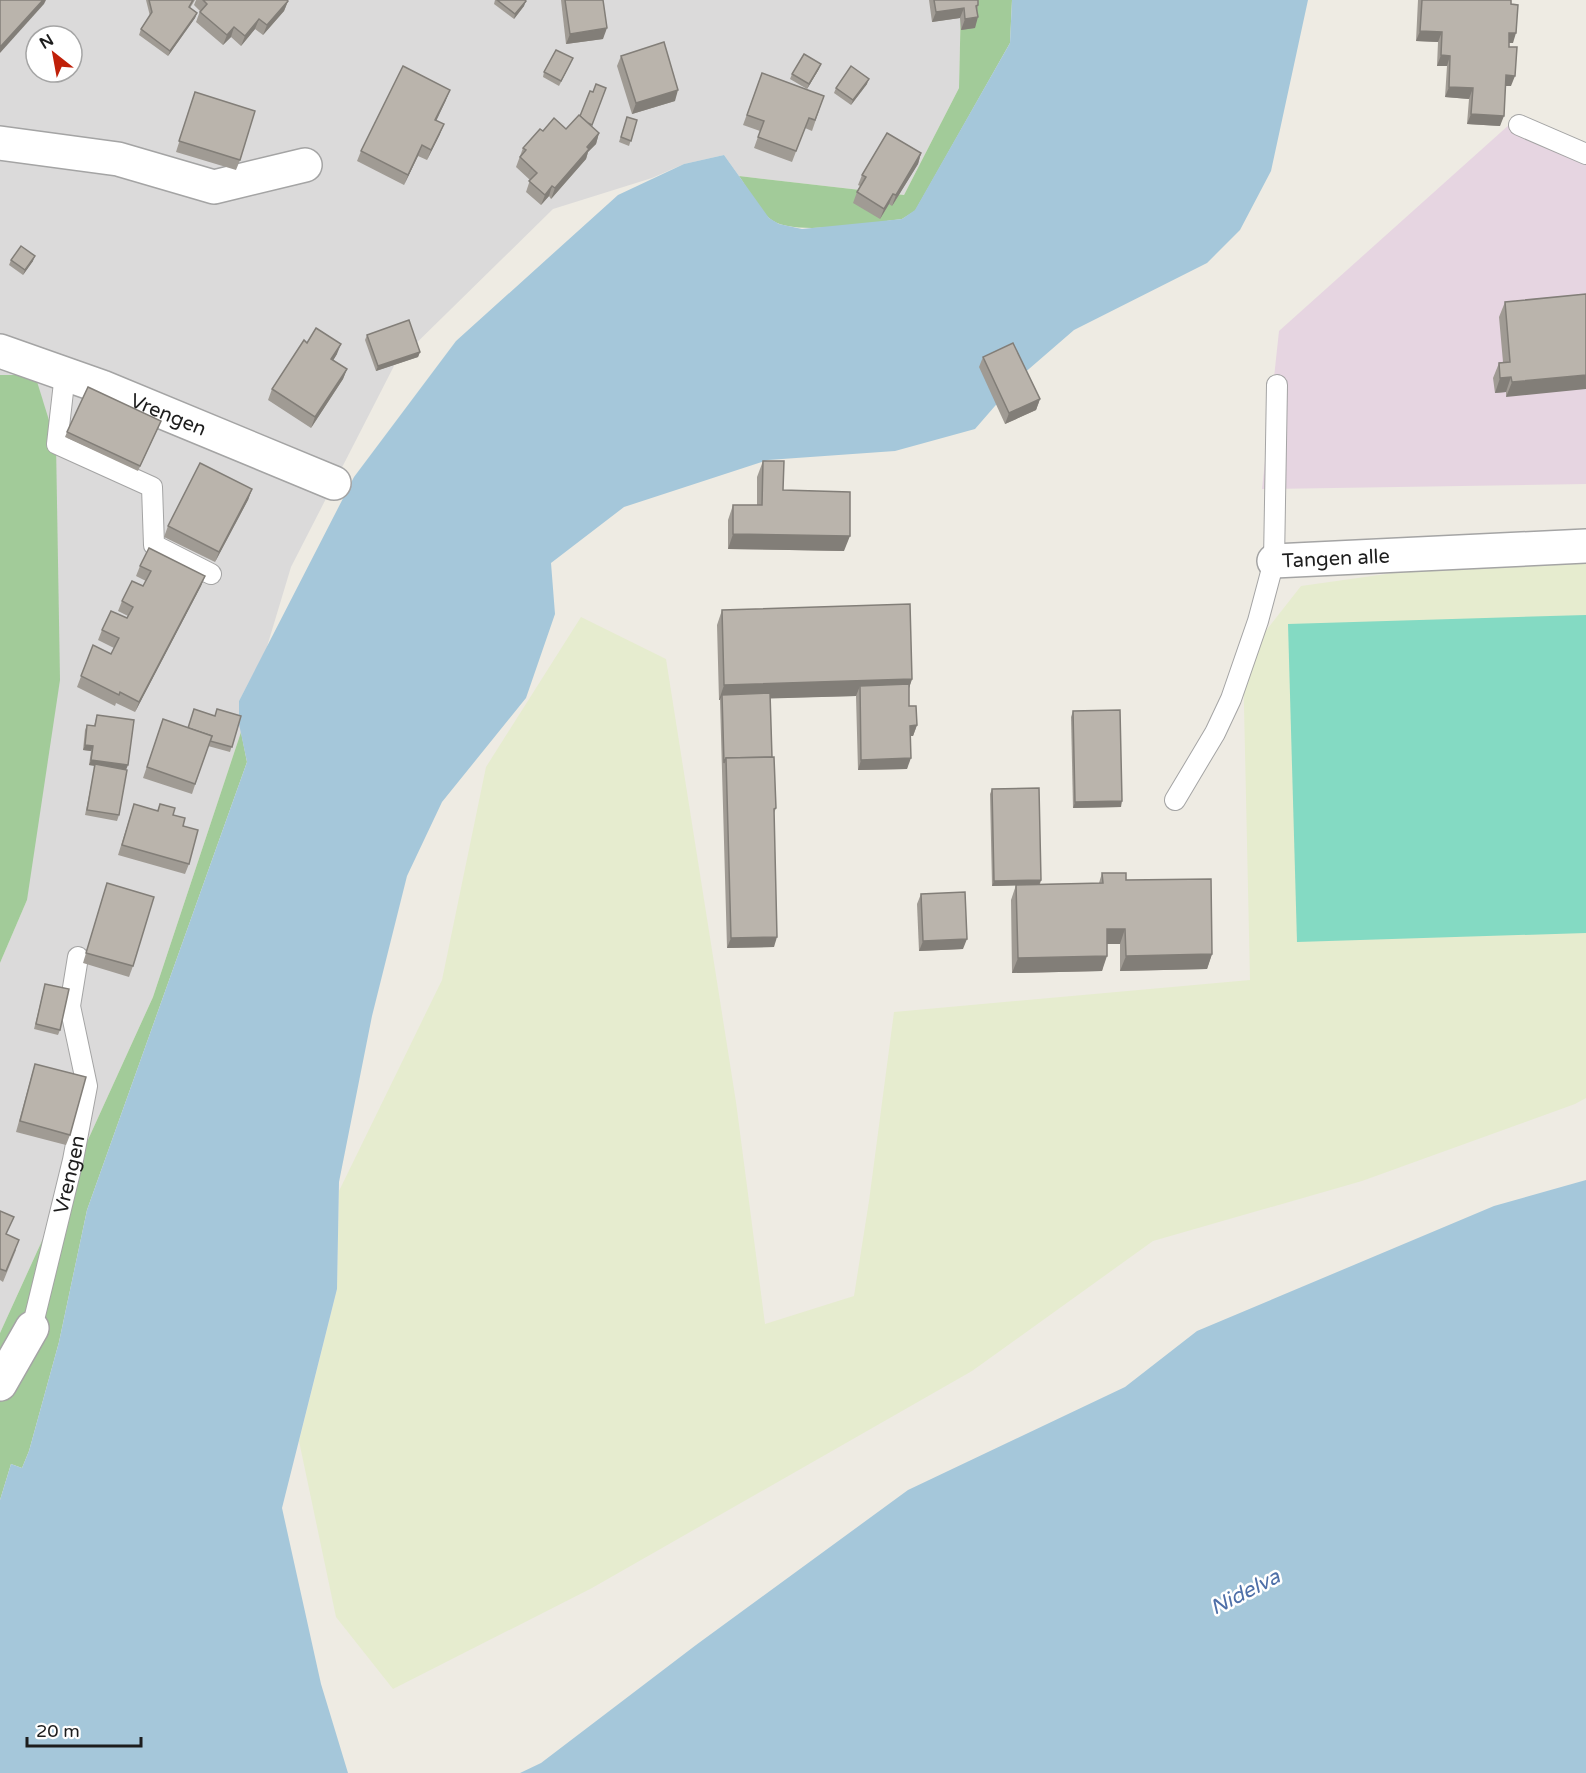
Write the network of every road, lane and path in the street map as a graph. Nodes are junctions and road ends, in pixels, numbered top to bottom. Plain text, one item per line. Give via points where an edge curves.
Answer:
1 (1519, 124) dead end
2 (0, 143) edge
3 (1586, 154) edge
4 (305, 165) dead end
5 (0, 351) edge
6 (65, 374) junction
7 (1277, 385) dead end
8 (334, 483) dead end
9 (1586, 546) edge
10 (1274, 561) junction
11 (211, 574) dead end
12 (1175, 800) dead end
13 (78, 957) dead end
14 (32, 1328) joint
15 (0, 1384) edge

1 - 3 lane
2 - 4 street via 118,159 214,187
5 - 6 street, Vrengen
6 - 8 street, Vrengen
6 - 11 lane via 57,444 152,487 154,545
7 - 10 lane
9 - 10 street, Tangen alle
10 - 12 lane, Tangen alle via 1231,699
13 - 14 lane, Vrengen via 70,1006 87,1086
14 - 15 street, Vrengen

